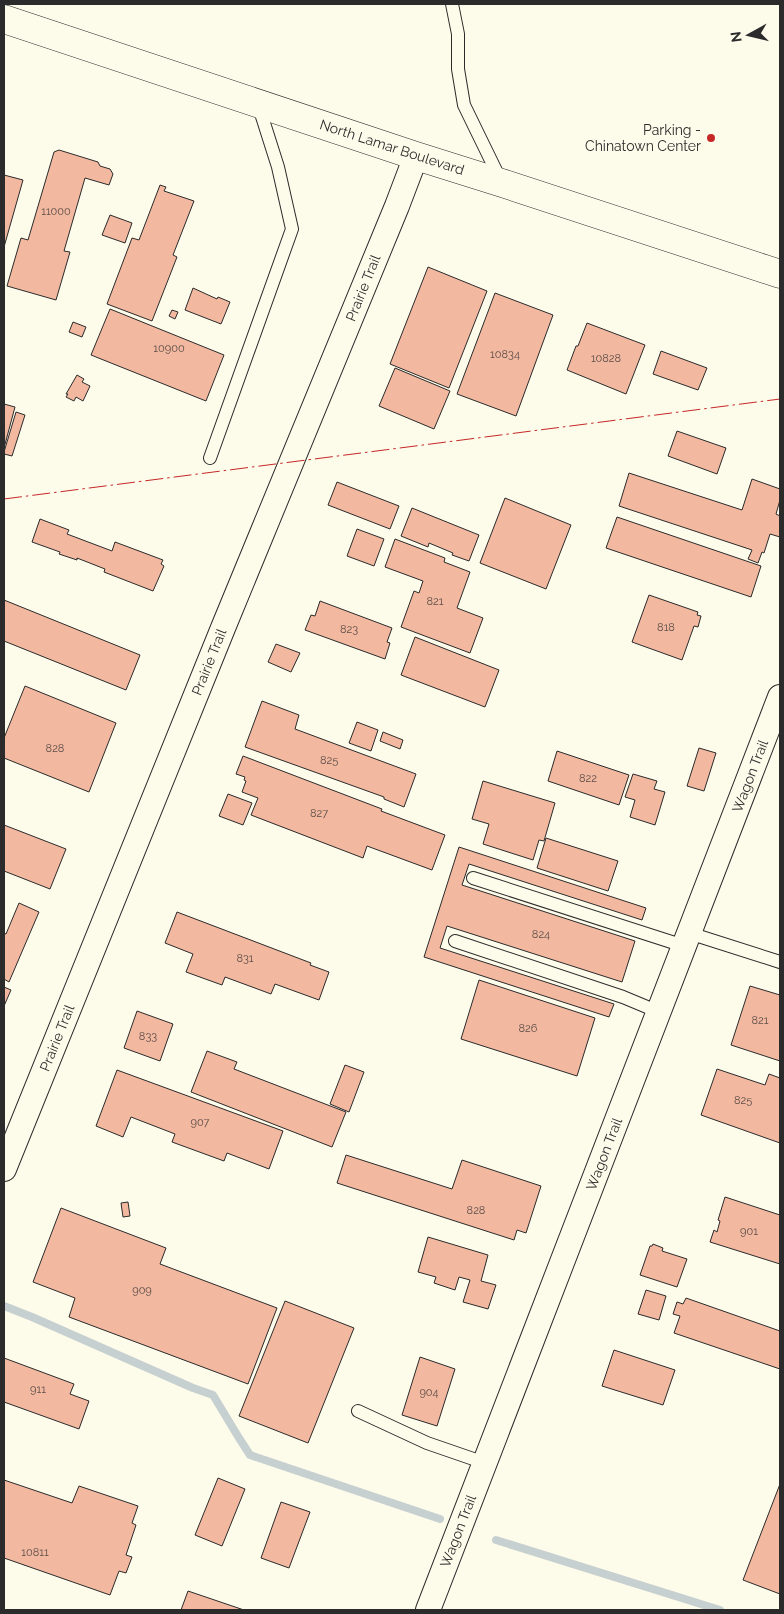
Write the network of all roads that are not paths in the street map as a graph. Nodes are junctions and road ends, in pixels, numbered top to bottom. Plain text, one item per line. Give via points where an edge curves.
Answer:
1 (452, 4) edge
2 (4, 18) edge
3 (257, 102) junction
4 (416, 156) junction
5 (502, 183) junction
6 (780, 274) edge
7 (210, 458) dead end
8 (780, 697) edge
9 (473, 878) dead end
10 (687, 940) junction
11 (455, 941) dead end
12 (780, 962) edge
13 (659, 1012) junction
14 (4, 1169) edge
15 (358, 1411) dead end
16 (485, 1463) junction
17 (428, 1610) edge

1 - 5 lane via 459,42 458,69 464,106
2 - 3 main road, North Lamar Boulevard
3 - 4 main road, North Lamar Boulevard
3 - 7 lane via 278,167 292,228
4 - 5 main road, North Lamar Boulevard
4 - 14 street, Prairie Trail
5 - 6 main road, North Lamar Boulevard
8 - 10 street, Wagon Trail
9 - 10 lane
10 - 12 lane
10 - 13 street, Wagon Trail
11 - 13 lane
13 - 16 street, Wagon Trail
15 - 16 lane via 427,1444
16 - 17 street, Wagon Trail

